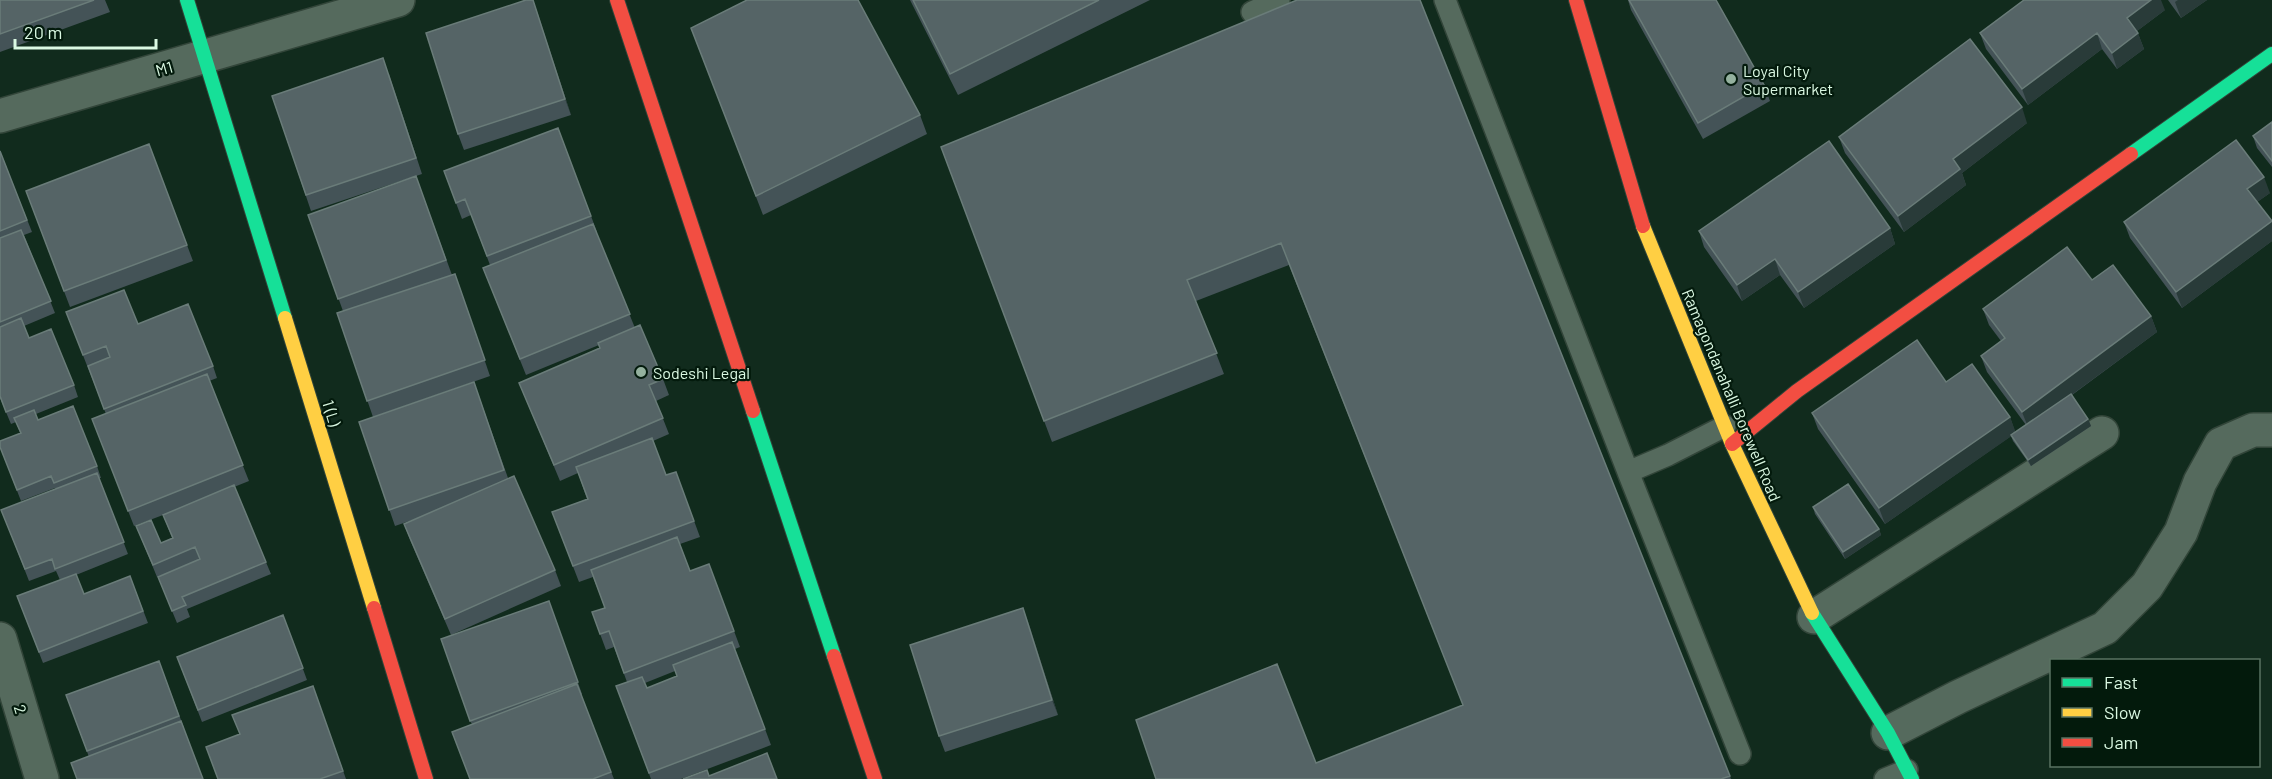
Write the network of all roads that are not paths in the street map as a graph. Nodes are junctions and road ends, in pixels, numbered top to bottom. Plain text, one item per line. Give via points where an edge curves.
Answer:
1 (187, 0) edge
2 (398, 0) edge
3 (617, 0) edge
4 (1280, 0) edge
5 (1445, 0) edge
6 (1576, 0) edge
7 (1252, 12) dead end
8 (2272, 54) edge
9 (206, 56) junction
10 (0, 116) edge
11 (2272, 430) edge
12 (2102, 433) dead end
13 (1728, 435) junction
14 (1628, 472) junction
15 (1814, 617) junction
16 (0, 639) edge
17 (1888, 733) junction
18 (1740, 754) dead end
19 (1910, 774) edge
20 (42, 779) edge
21 (426, 779) edge
22 (874, 779) edge
23 (1885, 779) edge

1 - 9 street, 1 (L)
2 - 9 street, M1
3 - 22 street
4 - 7 lane
5 - 14 lane
6 - 13 street, Ramagondanahalli Borewell Road via 1639,216
8 - 13 street via 1797,391
9 - 10 street, M1
9 - 21 street, 1 (L)
11 - 17 street via 2253,430 2221,444 2200,482 2181,532 2147,586 2105,628
12 - 15 street
13 - 14 lane
13 - 15 street, Ramagondanahalli Borewell Road
14 - 18 lane
15 - 17 street, Ramagondanahalli Borewell Road
16 - 20 street, 2
17 - 19 street, Ramagondanahalli Borewell Road
19 - 23 lane

